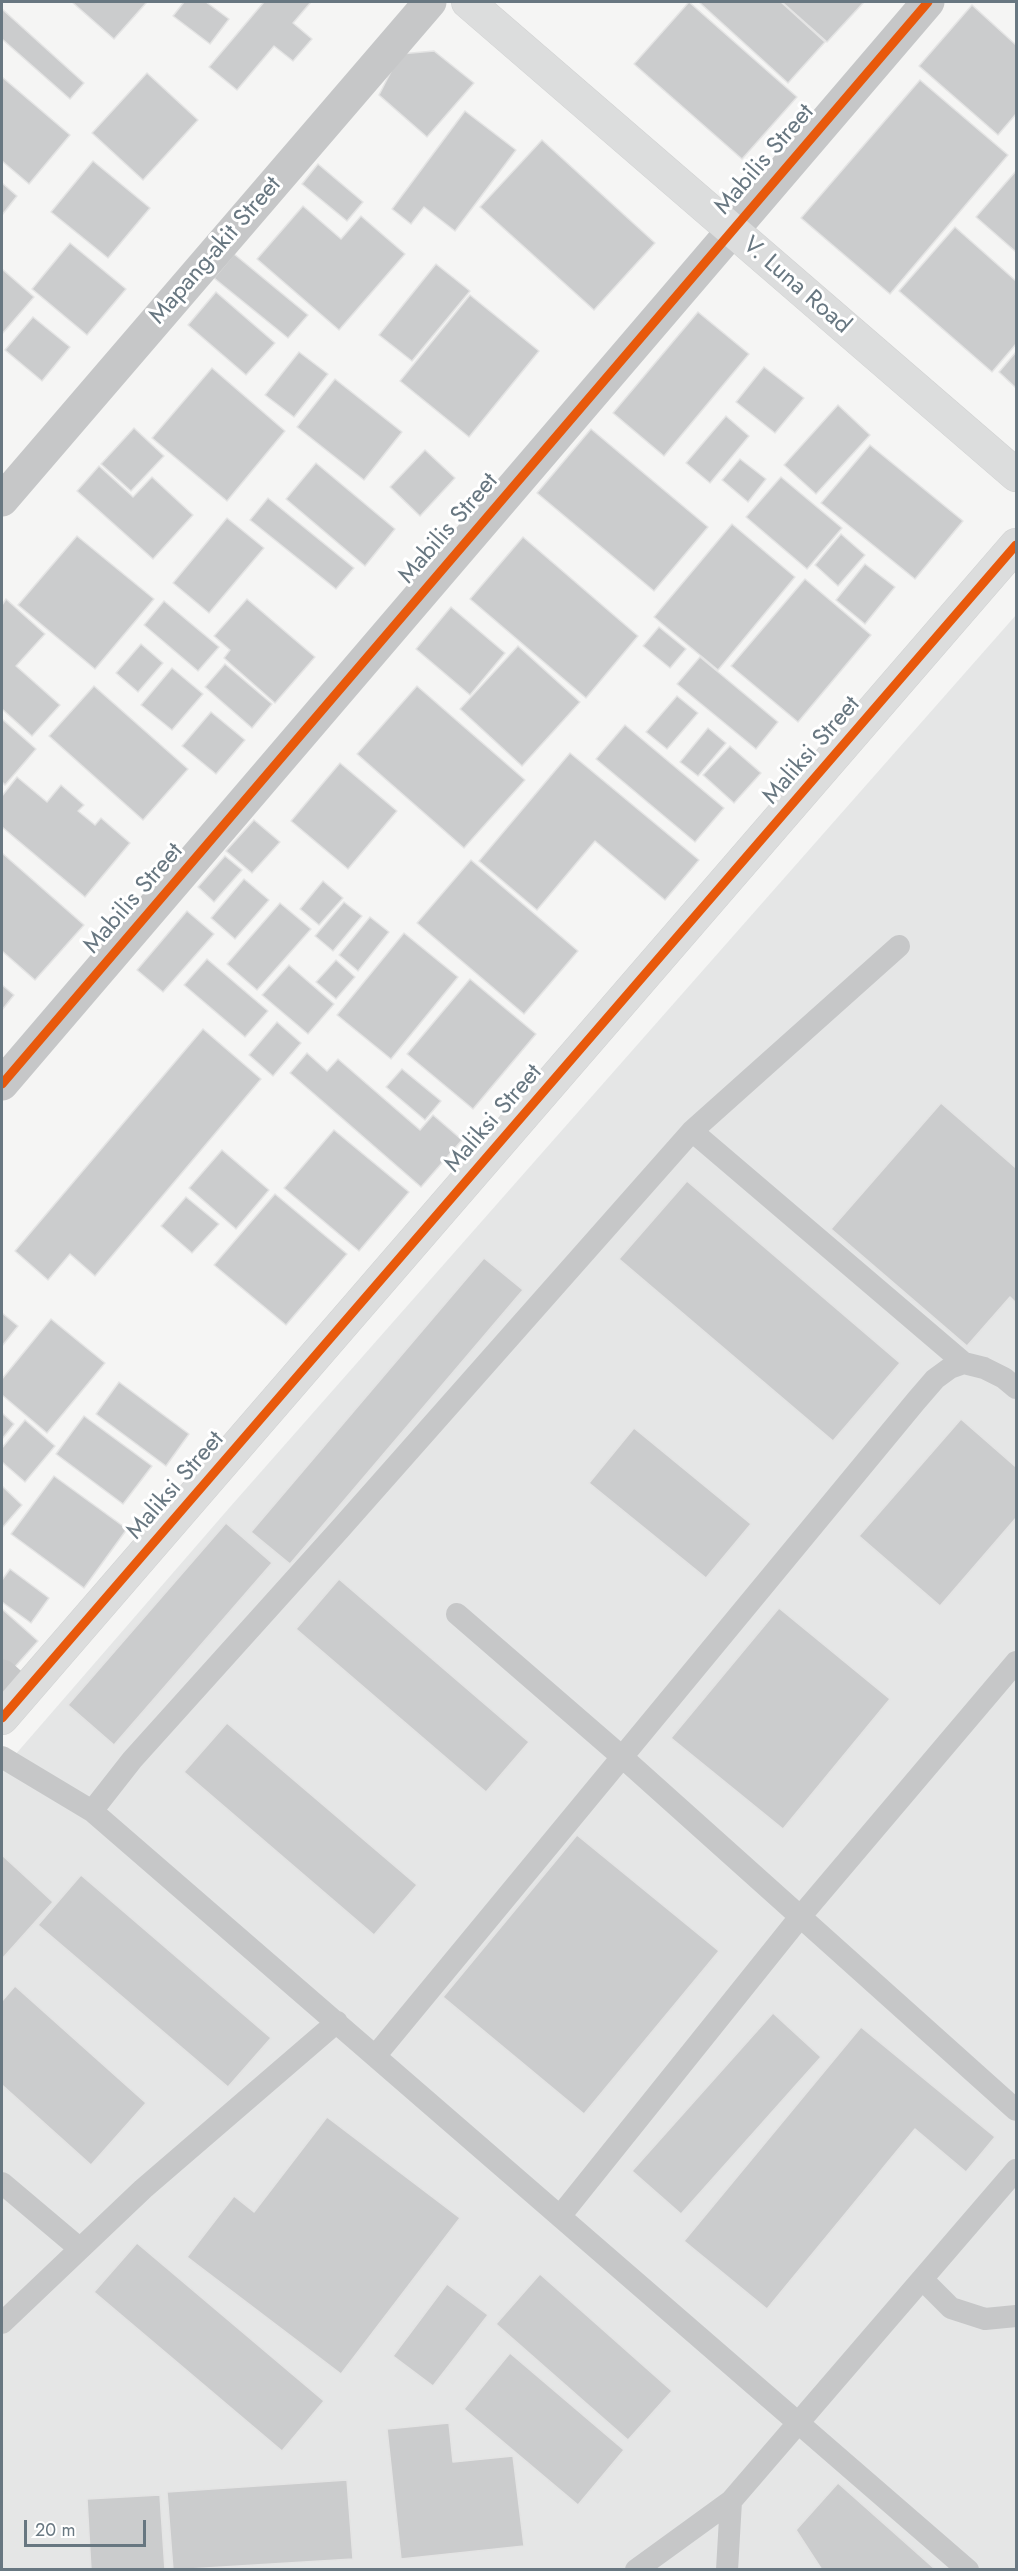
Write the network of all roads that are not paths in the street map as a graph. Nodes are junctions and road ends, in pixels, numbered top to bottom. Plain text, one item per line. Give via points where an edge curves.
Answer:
1 (430, 2) edge
2 (468, 2) edge
3 (928, 2) edge
4 (730, 230) junction
5 (1017, 476) edge
6 (2, 500) edge
7 (1017, 545) edge
8 (899, 946) dead end
9 (2, 1084) edge
10 (692, 1131) junction
11 (964, 1363) junction
12 (1017, 1388) edge
13 (457, 1614) dead end
14 (1017, 1662) edge
15 (12, 1685) edge
16 (2, 1718) edge
17 (621, 1756) junction
18 (2, 1757) edge
19 (92, 1811) junction
20 (800, 1917) junction
21 (338, 2022) junction
22 (376, 2055) junction
23 (1017, 2110) edge
24 (1017, 2170) edge
25 (2, 2183) edge
26 (561, 2216) junction
27 (79, 2248) junction
28 (923, 2280) junction
29 (1017, 2316) edge
30 (2, 2323) edge
31 (798, 2423) junction
32 (731, 2501) junction
33 (636, 2570) edge
34 (727, 2570) edge
35 (968, 2570) edge

1 - 6 street, Mapang-akit Street
2 - 4 street, V. Luna Road
3 - 4 street, Mabilis Street
4 - 5 street, V. Luna Road
4 - 9 street, Mabilis Street
7 - 15 street, Maliksi Street
8 - 10 lane
10 - 11 lane
10 - 19 lane via 132,1760
11 - 12 lane via 984,1368
11 - 17 lane via 935,1379
13 - 17 lane
14 - 20 lane
15 - 16 street, Maliksi Street
17 - 20 lane
17 - 22 lane
18 - 19 lane
19 - 21 lane
20 - 23 lane
20 - 26 lane
21 - 22 lane
21 - 27 lane
22 - 26 lane
24 - 28 lane
25 - 27 lane
26 - 31 lane
27 - 30 lane
28 - 29 lane via 951,2308 985,2319
28 - 31 lane
31 - 32 lane
31 - 35 lane
32 - 33 lane
32 - 34 lane

